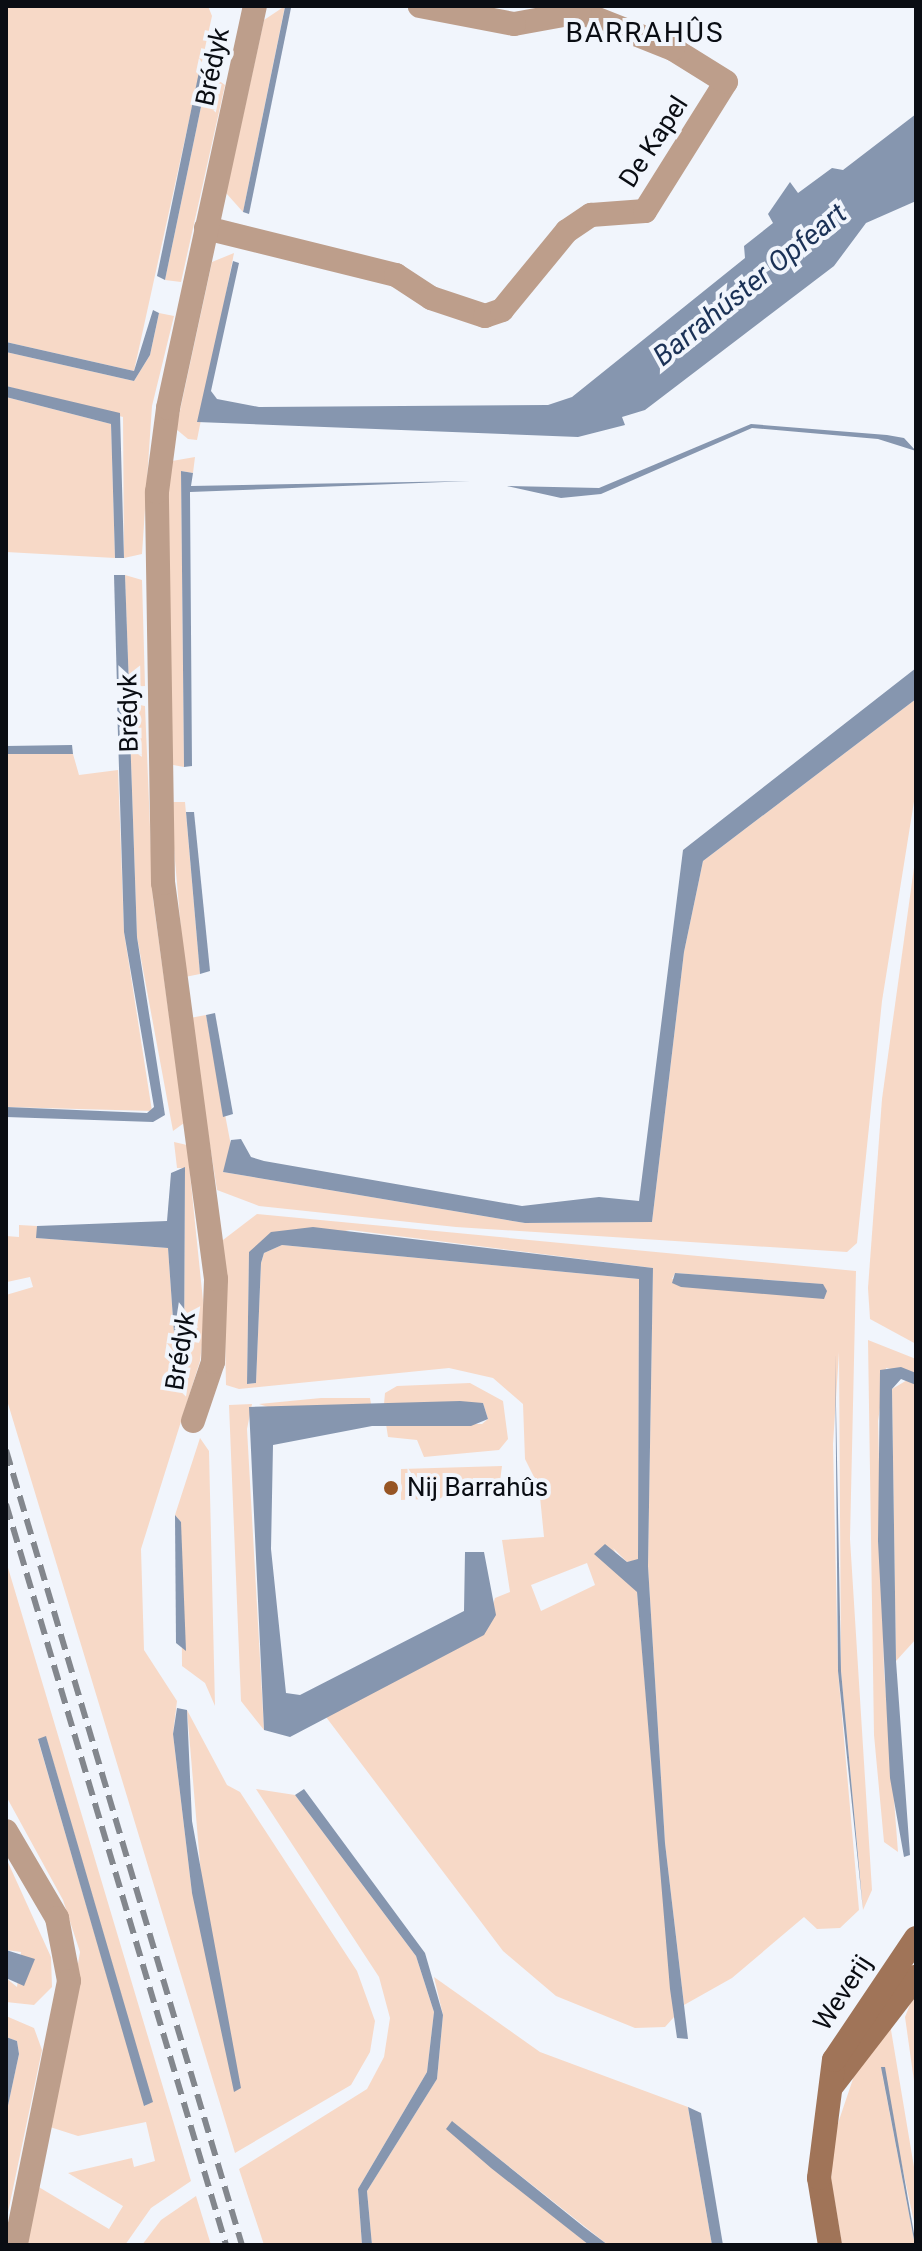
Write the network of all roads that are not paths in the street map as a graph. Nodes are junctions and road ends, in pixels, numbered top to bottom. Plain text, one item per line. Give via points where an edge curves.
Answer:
1 (255, 6) edge
2 (420, 6) edge
3 (206, 228) junction
4 (193, 1421) dead end
5 (6, 1831) edge
6 (916, 1938) edge
7 (916, 1977) edge
8 (832, 2086) junction
9 (16, 2245) edge
10 (830, 2245) edge

1 - 3 street, Brédyk
2 - 3 street, De Kapel via 514,24 580,12 673,49 726,82 645,211 591,215 567,231 502,310 485,316 431,298 396,275
3 - 4 street, Brédyk via 161,445 154,568 163,883 216,1279 213,1362
5 - 9 street via 57,1918 69,1981
6 - 8 street, Weverij via 843,2038
7 - 8 street, Weverij
8 - 10 street, Weverij via 819,2178

